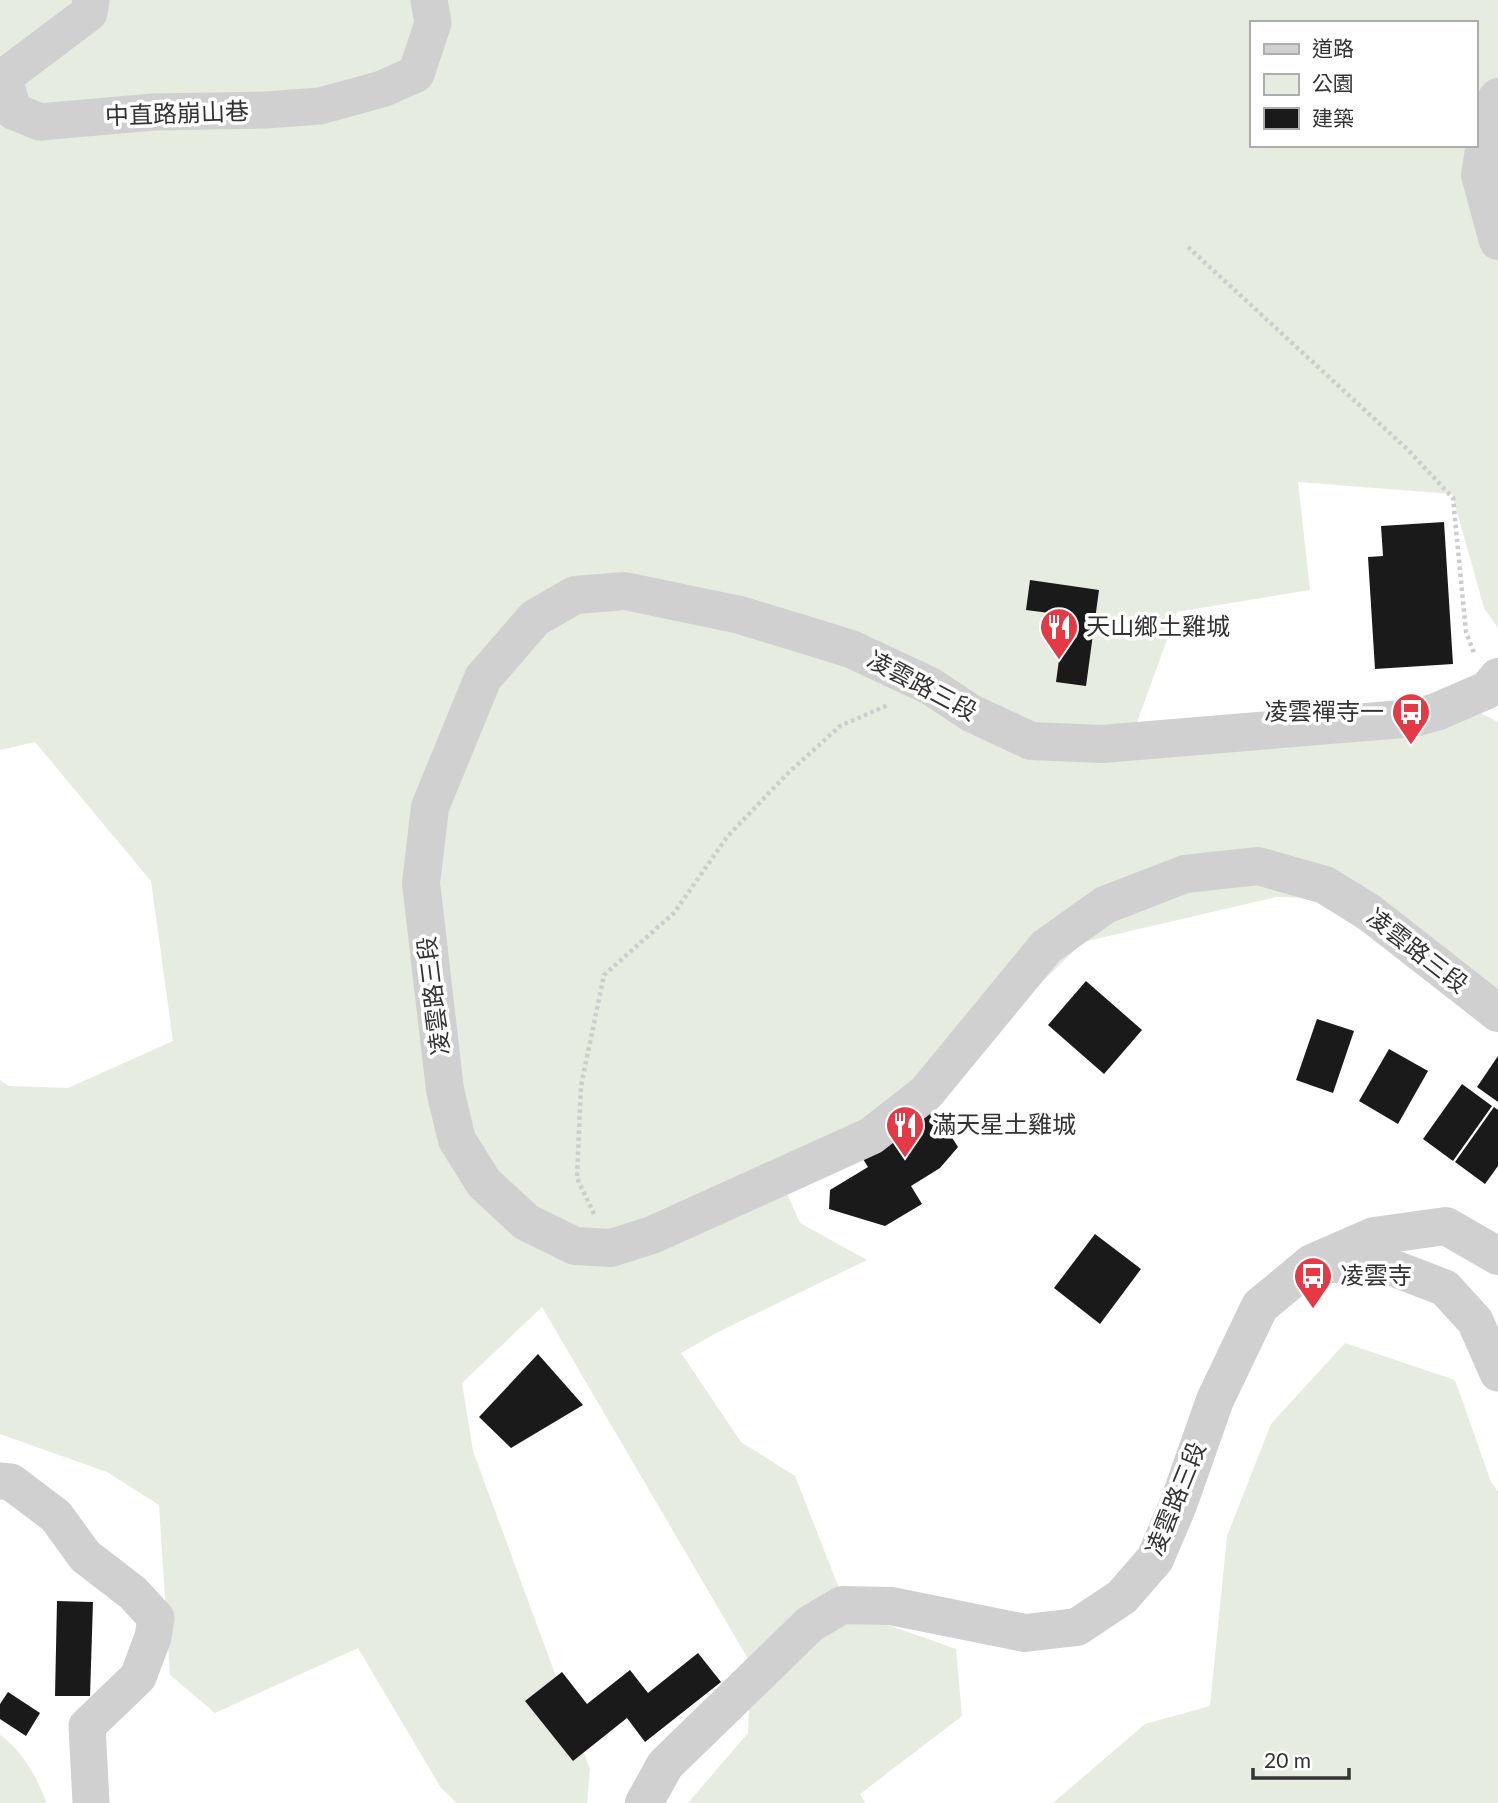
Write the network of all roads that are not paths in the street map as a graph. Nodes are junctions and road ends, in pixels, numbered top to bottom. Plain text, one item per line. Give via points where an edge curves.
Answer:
1 (91, 0) edge
2 (429, 0) edge
3 (1498, 97) edge
4 (1498, 241) edge
5 (1494, 688) edge
6 (1498, 1013) edge
7 (1498, 1256) edge
8 (1312, 1263) junction
9 (1498, 1373) edge
10 (0, 1481) edge
11 (91, 1803) edge
12 (644, 1803) edge

1 - 2 street, 中直路崩山巷 via 89,13 4,77 13,111 40,121 320,106 416,74 433,23
3 - 4 street via 1492,107 1480,175
5 - 6 street, 凌雲路三段 via 1414,718 1102,744 1031,741 851,649 740,615 625,591 575,595 535,618 483,678 430,807 421,883 445,1090 457,1140 484,1183 526,1222 575,1246 611,1248 652,1235 871,1136 926,1093 1046,947 1105,905 1185,874 1258,866 1325,885 1370,913
7 - 8 street, 凌雲路三段 via 1446,1226 1374,1236
8 - 9 street via 1393,1268 1445,1288 1475,1321
8 - 12 street, 凌雲路三段 via 1260,1306 1215,1400 1155,1559 1122,1597 1077,1627 1025,1633 891,1606 842,1605 810,1624 665,1765
10 - 11 street via 11,1482 56,1516 85,1556 133,1593 156,1618 138,1676 87,1727

